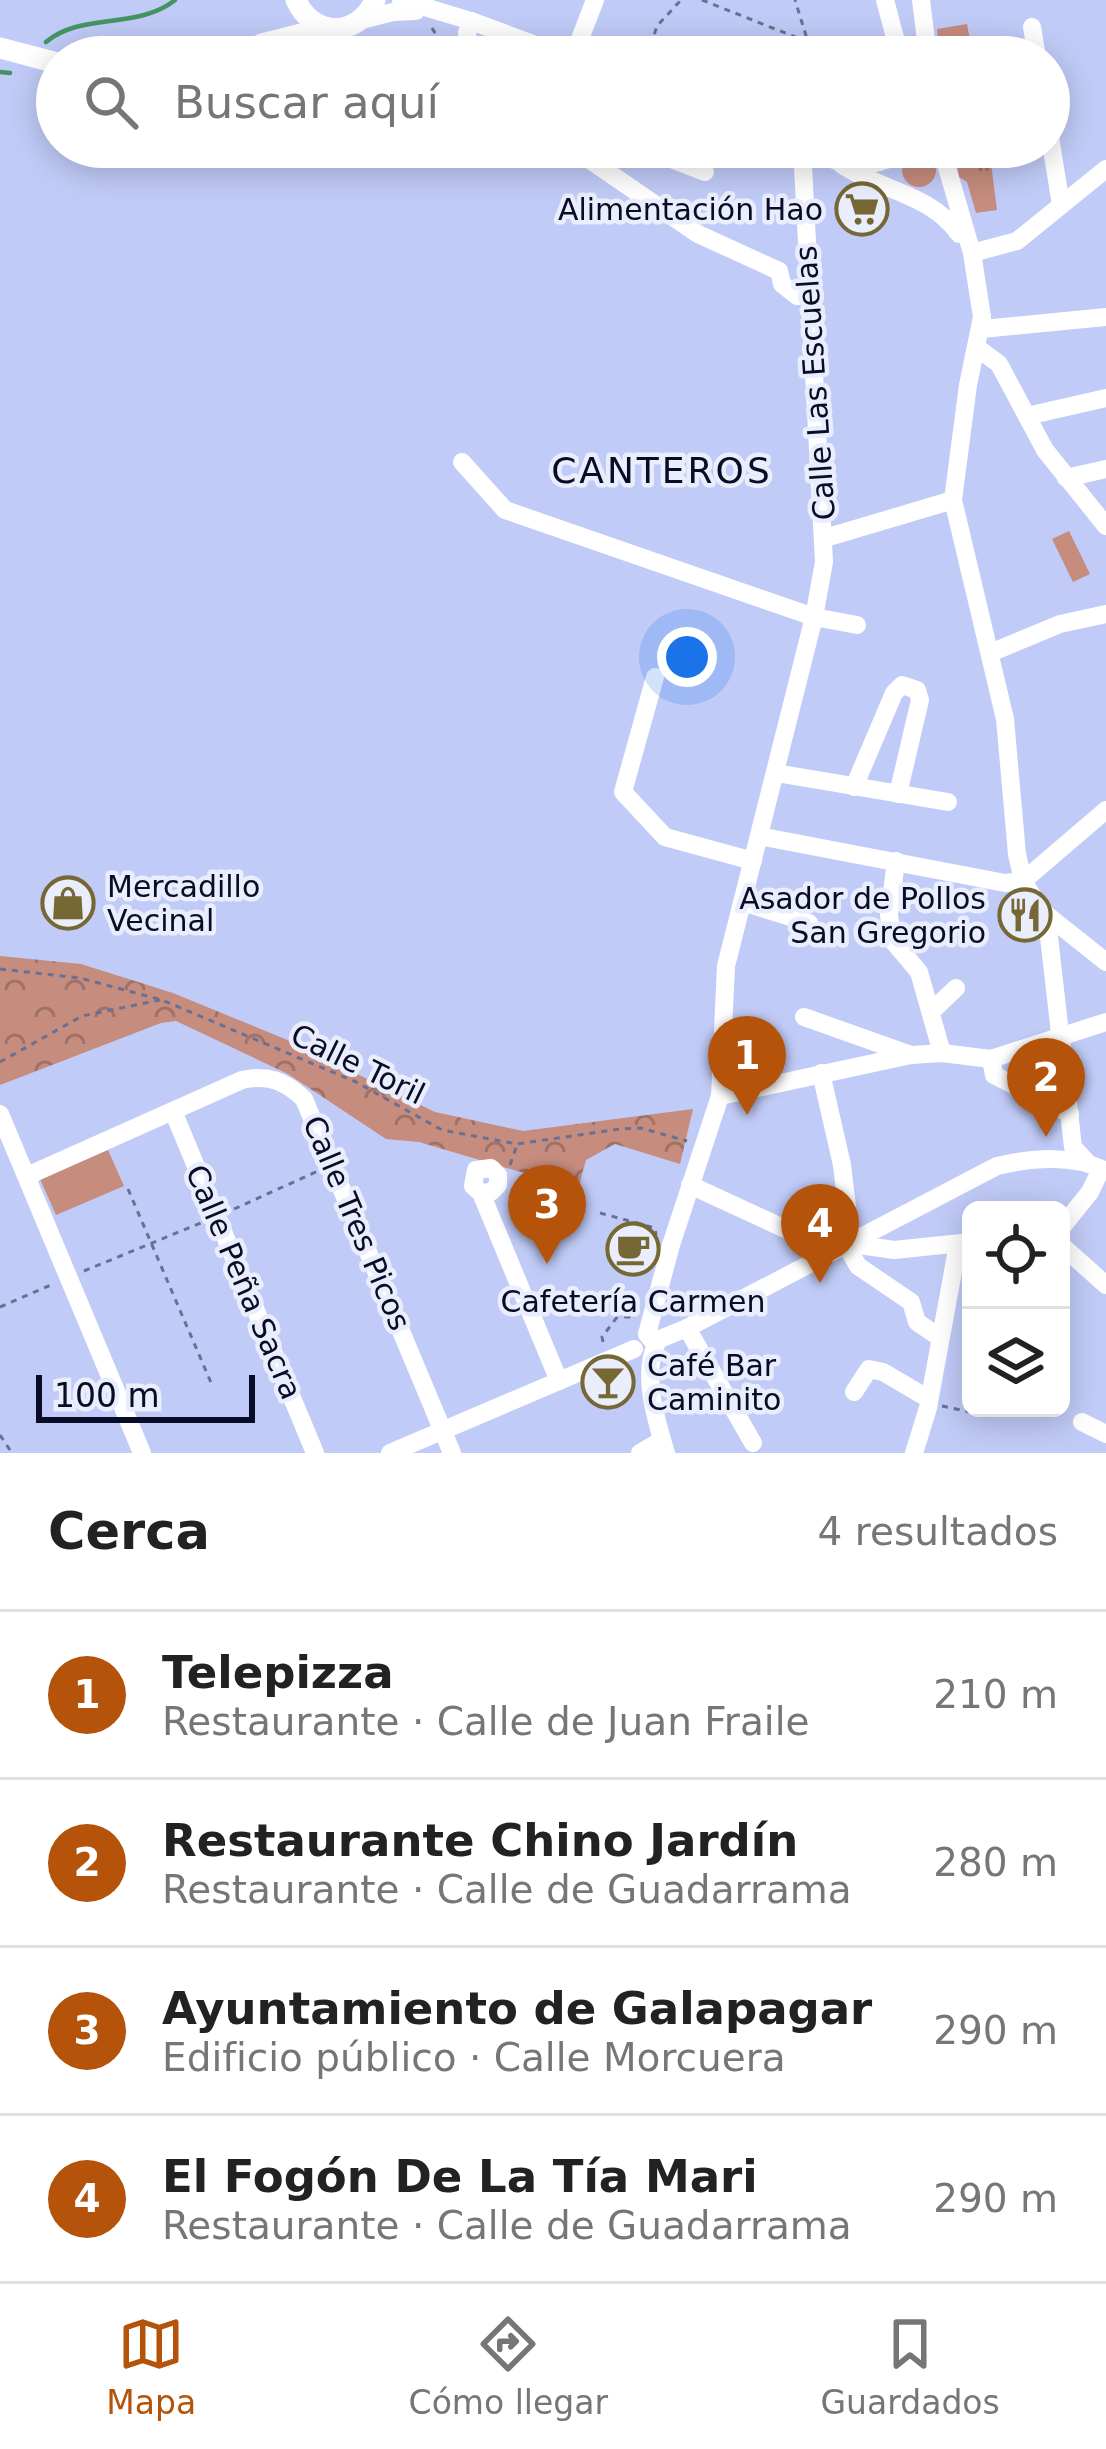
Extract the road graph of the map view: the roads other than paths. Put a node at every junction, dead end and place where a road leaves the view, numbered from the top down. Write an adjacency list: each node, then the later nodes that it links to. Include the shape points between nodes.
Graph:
1 (295, 0): 10 (main road); 11 (main road)
2 (375, 0): 7 (main road)
3 (400, 0): 6 (street)
4 (595, 0): 15 (street)
5 (885, 0): 16 (street)
6 (427, 10): 7 (street); 8 (street)
7 (362, 20): 10 (main road)
8 (471, 21): 13 (street); 14 (street)
9 (1032, 27): 17 (street)
10 (325, 28): 12 (main road)
11 (269, 36)
12 (294, 36)
13 (467, 36)
14 (520, 36)
15 (580, 36)
16 (895, 36)
17 (1034, 36)
18 (0, 48): 19 (main road)
19 (36, 57)
20 (602, 168): 34 (street, via 698,234)
21 (695, 168): 29 (street)
22 (801, 168): 33 (street, Calle Las Escuelas)
23 (856, 168): 30 (street)
24 (896, 168): 30 (street, via 893,179)
25 (938, 168): 30 (street, via 933,194)
26 (945, 168): 32 (street)
27 (1055, 168): 31 (street)
28 (1106, 169): 31 (street)
29 (705, 172)
30 (908, 194): 32 (street, via 948,219)
31 (1061, 206): 32 (street, via 1017,241)
32 (972, 253): 37 (street, via 981,298)
33 (808, 262): 34 (street); 35 (street, Calle Las Escuelas)
34 (778, 271): 35 (street, via 797,296)
35 (810, 296): 45 (street, Calle Las Escuelas)
36 (1106, 316): 37 (street)
37 (978, 347): 39 (street, via 999,364); 43 (street)
38 (1106, 398): 39 (street)
39 (1027, 416): 42 (street)
40 (462, 462): 47 (street, via 505,510)
41 (1106, 469): 42 (street)
42 (1066, 478): 44 (street)
43 (953, 500): 45 (street); 49 (street)
44 (1106, 526)
45 (825, 538): 47 (street, Calle Las Escuelas)
46 (1106, 614): 49 (street)
47 (814, 617): 48 (street); 51 (street, Calle Las Escuelas)
48 (856, 625)
49 (990, 653): 59 (street)
50 (655, 677): 57 (street, via 623,792 665,837)
51 (776, 773): 52 (street); 56 (street, Calle Las Escuelas)
52 (854, 787): 53 (street); 53 (street, via 894,693 910,685 920,700)
53 (898, 794): 54 (street)
54 (949, 802)
55 (1106, 810): 59 (street)
56 (759, 836): 57 (street, Calle Las Escuelas); 58 (street)
57 (753, 861): 60 (street, Calle Las Escuelas)
58 (896, 861): 59 (street); 65 (street, via 892,940 919,972)
59 (1023, 881): 61 (street)
60 (743, 902): 62 (street); 73 (street, Calle Las Escuelas, via 723,985)
61 (1042, 911): 63 (street); 68 (street)
62 (809, 923)
63 (1106, 962)
64 (956, 988): 65 (street)
65 (933, 1010): 69 (street)
66 (804, 1017): 70 (street)
67 (1106, 1022): 68 (street)
68 (1061, 1038): 71 (street); 76 (street)
69 (943, 1053): 70 (street); 71 (street)
70 (911, 1055): 72 (street)
71 (991, 1059): 76 (street, via 994,1075)
72 (821, 1073): 73 (street); 83 (street, via 842,1165)
73 (720, 1096): 79 (street, Calle Las Escuelas)
74 (173, 1111): 78 (street, Calle Tres Picos); 94 (street, Calle Tres Picos, via 242,1080 272,1078 304,1099); 99 (street, Calle Peña Sacra)
75 (0, 1114): 78 (street)
76 (1070, 1114): 77 (street, via 1073,1148)
77 (1098, 1167): 81 (street); 83 (street, via 997,1166)
78 (27, 1176): 98 (street)
79 (690, 1185): 83 (street); 89 (street, Calle Las Escuelas)
80 (481, 1193): 90 (street)
81 (1070, 1217)
82 (962, 1243): 83 (street)
83 (843, 1245): 87 (street); 88 (street)
84 (1070, 1253): 86 (street)
85 (962, 1254): 88 (street)
86 (1106, 1285)
87 (686, 1328): 89 (street); 96 (street)
88 (939, 1337): 92 (street)
89 (646, 1345): 90 (street); 97 (street)
90 (559, 1382): 94 (street)
91 (854, 1392): 92 (street, via 869,1369)
92 (929, 1401): 103 (street)
93 (1082, 1422): 95 (street)
94 (442, 1431): 100 (street); 101 (street, Calle Tres Picos)
95 (1106, 1434)
96 (753, 1443)
97 (664, 1447): 102 (street)
98 (142, 1453)
99 (315, 1453)
100 (390, 1453)
101 (452, 1453)
102 (640, 1453)
103 (914, 1453)

